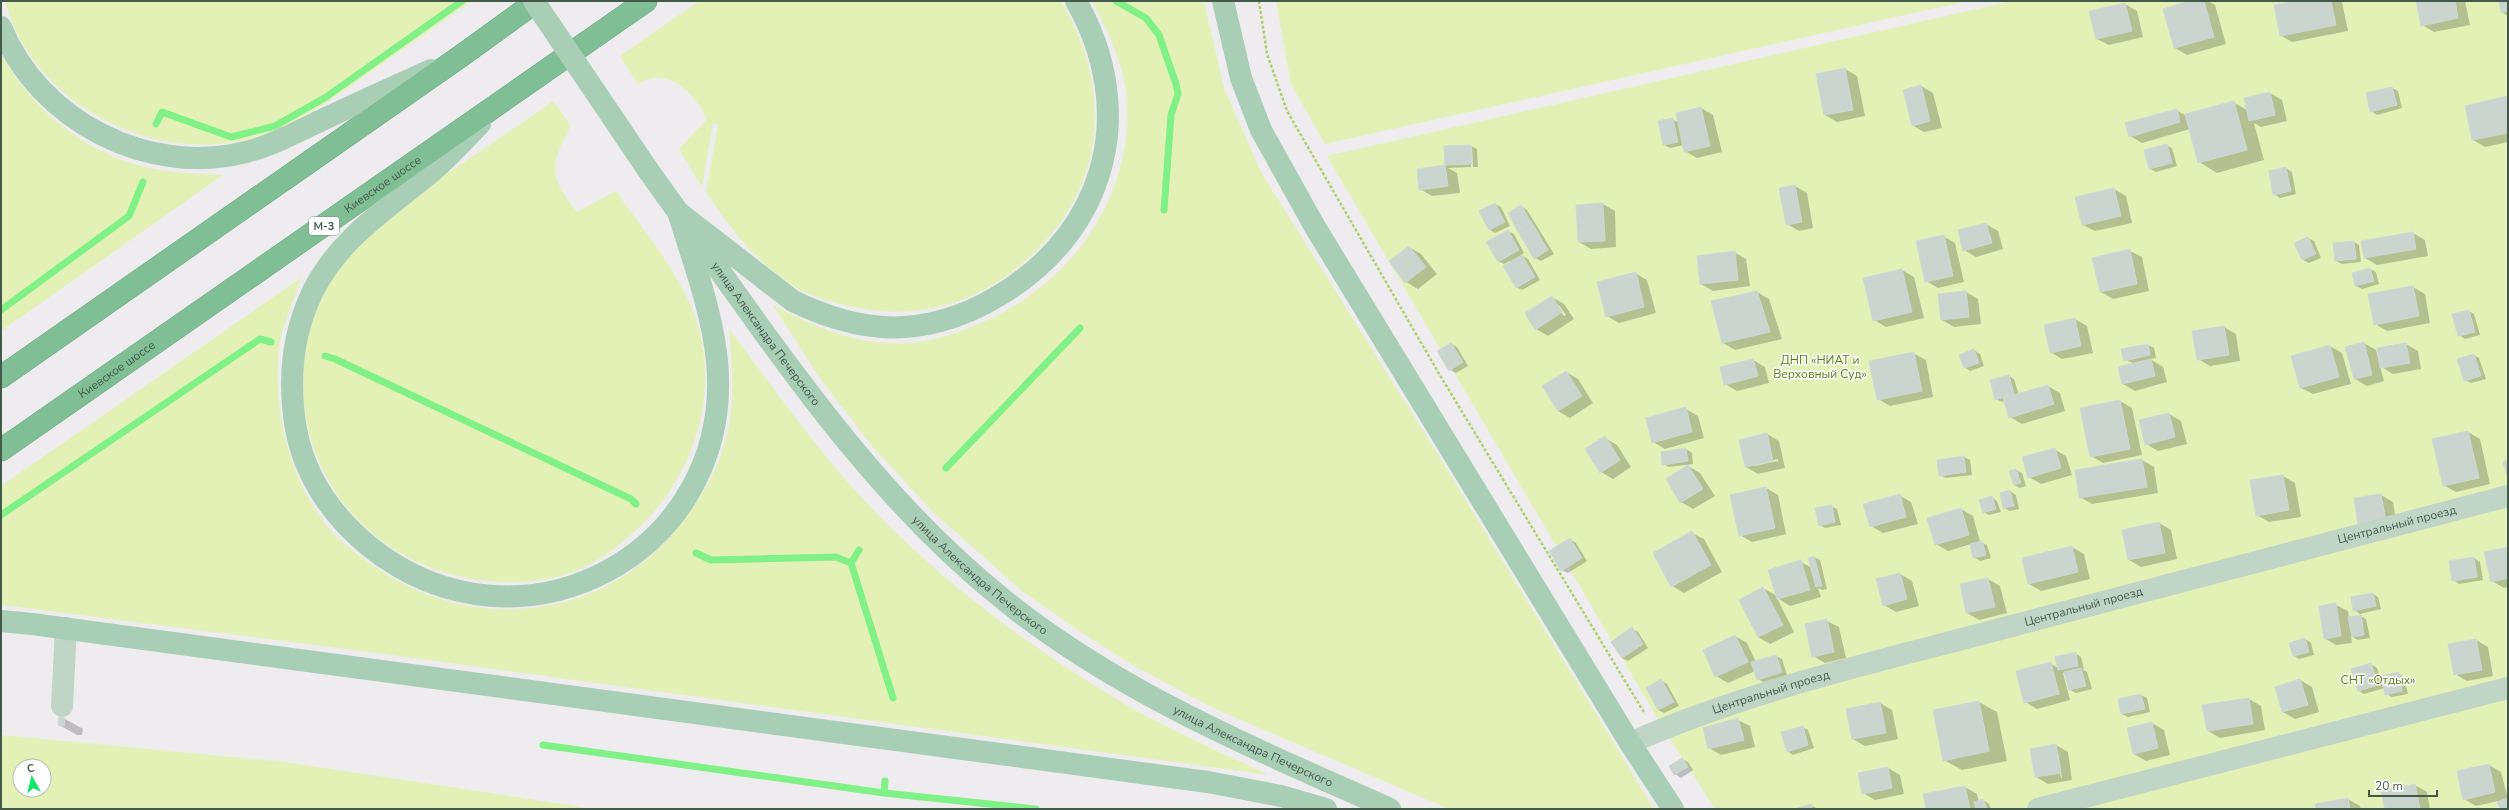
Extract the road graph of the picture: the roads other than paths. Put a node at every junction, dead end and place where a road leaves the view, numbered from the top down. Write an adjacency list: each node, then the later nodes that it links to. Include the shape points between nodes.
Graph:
1 (534, 1): 9 (main road, улица Александра Печерского, bridge)
2 (537, 1): 7 (highway)
3 (646, 1): 8 (highway, Киевское шоссе / М-3)
4 (1076, 1): 9 (main road, via 1096,43 1104,77 1108,123 1099,176 1087,208 1059,247 1023,281 990,301 960,315 915,325 874,326 837,318 793,301)
5 (1223, 1): 17 (main road, via 1241,78 1261,130 1314,227)
6 (1, 27): 7 (main road, via 26,71 74,118 98,134 117,142 143,151 185,158 216,158 260,147 297,133)
7 (461, 56): 10 (highway)
8 (499, 105): 9 (main road, via 430,173 380,210 339,249 314,288 299,327 294,355 292,394 302,454 320,492 331,508 361,540 392,563 430,582 477,595 498,597 539,594 580,584 615,567 653,539 669,521 683,502 705,459 712,436 717,388 717,361 709,316); 11 (highway, Киевское шоссе / М-3)
9 (678, 212): 19 (main road, улица Александра Печерского, via 768,339 864,464 933,537 1004,600 1103,668 1194,720)
10 (1, 377)
11 (1, 450)
12 (2508, 496): 17 (street, Центральный проезд, via 2229,567 1730,703)
13 (1, 622): 14 (main road)
14 (66, 628): 16 (street); 18 (main road, via 1208,782 1281,796)
15 (2508, 688): 21 (street)
16 (62, 706)
17 (1630, 742): 20 (main road)
18 (1326, 809)
19 (1390, 809)
20 (1673, 809)
21 (2038, 809)

